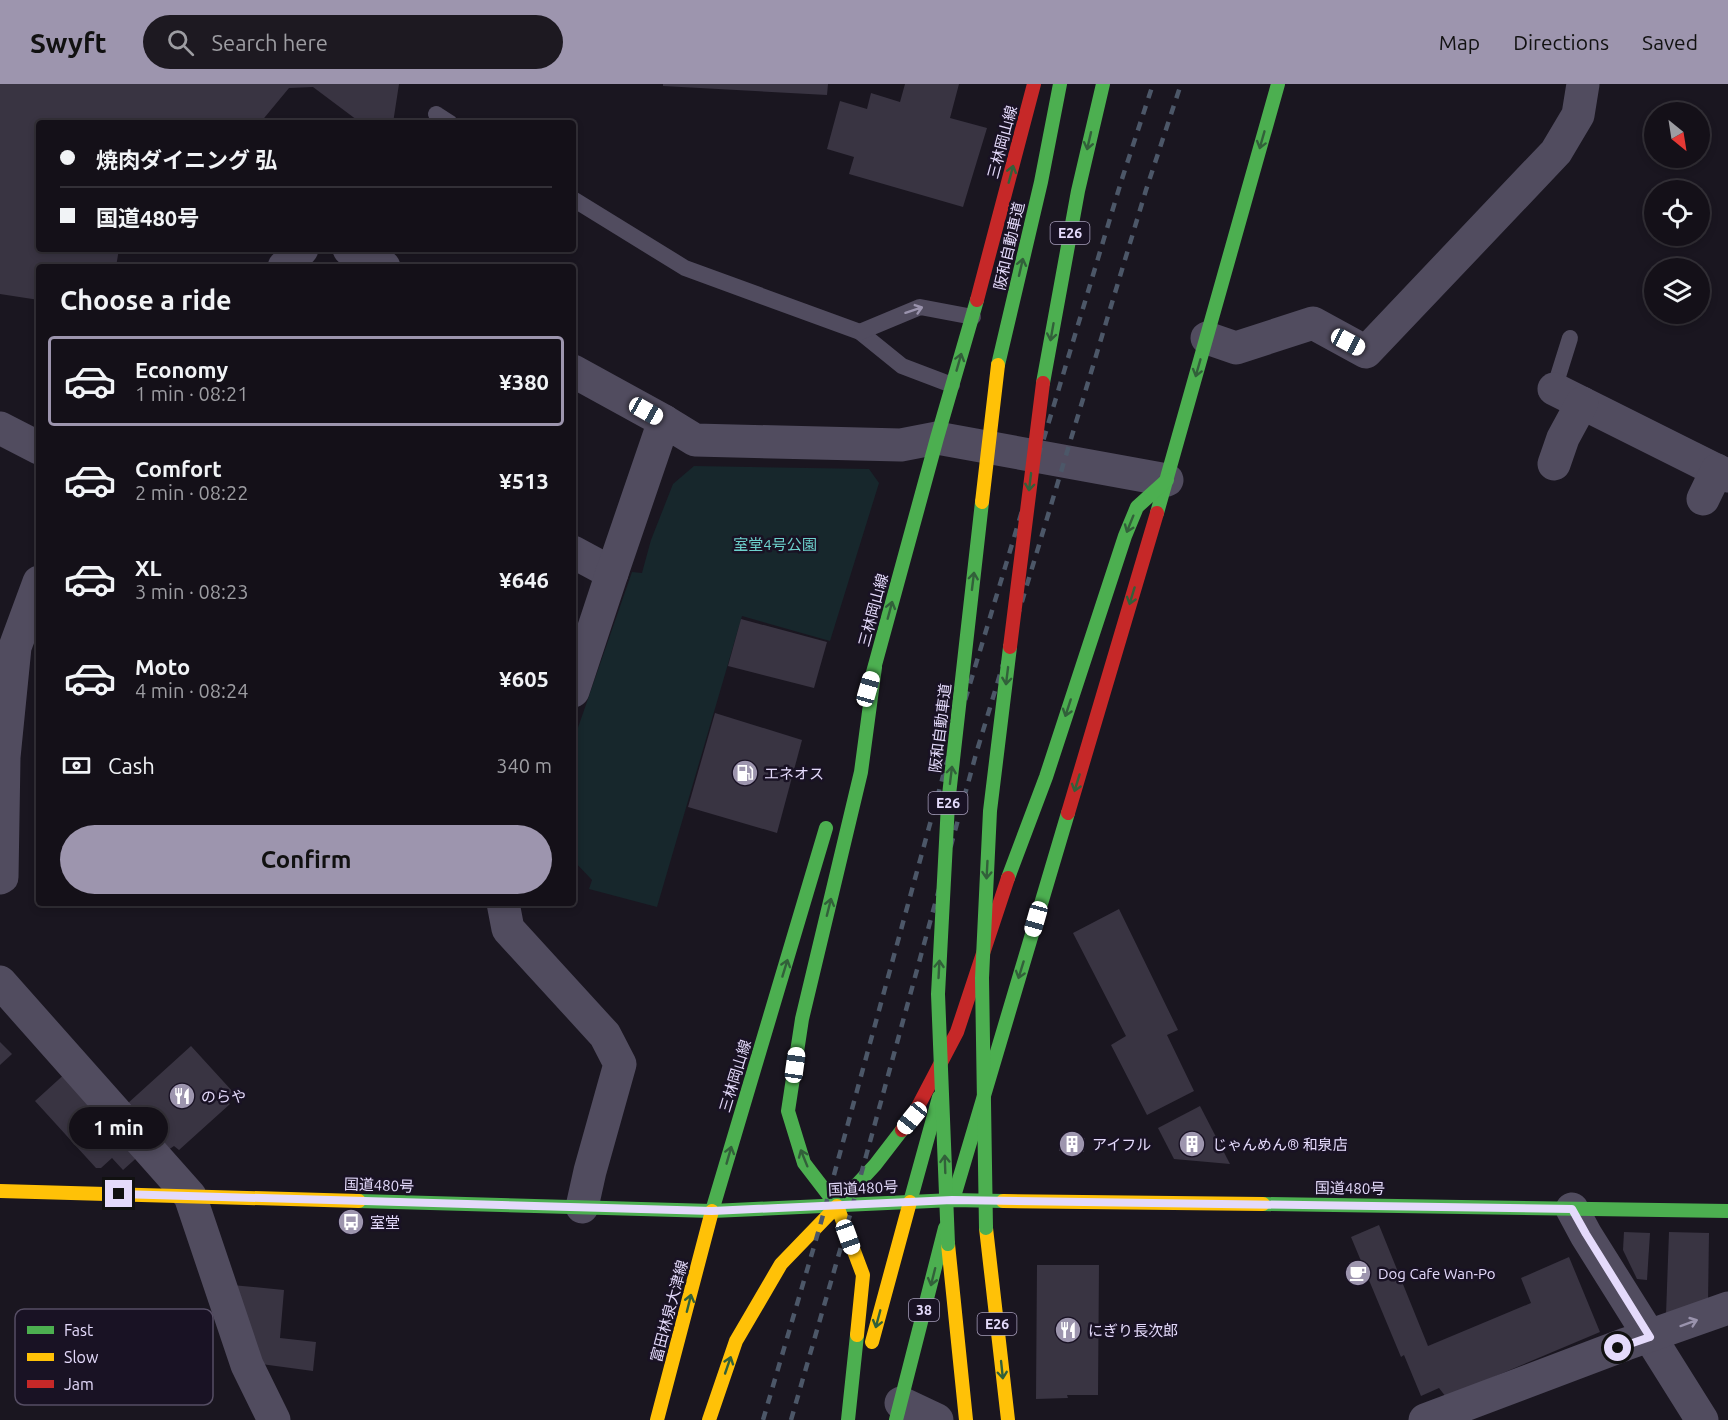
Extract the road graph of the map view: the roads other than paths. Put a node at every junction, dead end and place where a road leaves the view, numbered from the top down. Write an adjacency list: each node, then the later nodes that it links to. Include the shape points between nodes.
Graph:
1 (1034, 84): 11 (main road, 三林岡山線, one-way to 1)
2 (1060, 84): 55 (main road, 阪和自動車道 / E26, one-way to 2, bridge, via 948,1244 938,994 948,804 998,365)
3 (1103, 84): 56 (main road, E26, one-way to 56, bridge, via 1078,191 1043,383 990,811 982,978 986,1228)
4 (1278, 84): 13 (main road, one-way to 13)
5 (1583, 84): 13 (street, via 1578,116 1556,152 1366,352 1313,323 1236,348)
6 (576, 201): 12 (lane, via 685,268)
7 (299, 252): 9 (street)
8 (356, 252): 10 (street)
9 (287, 264)
10 (378, 264)
11 (972, 317): 12 (lane, one-way to 11, via 920,307); 16 (main road, 三林岡山線, one-way to 11)
12 (860, 332): 16 (lane, via 902,366)
13 (1207, 338): 24 (main road, one-way to 24)
14 (1570, 338): 17 (lane)
15 (576, 373): 18 (street)
16 (952, 385): 20 (main road, 三林岡山線)
17 (1568, 396): 22 (street, via 1563,438); 23 (street)
18 (664, 421): 20 (street, via 695,440 901,445); 27 (street)
19 (0, 428): 21 (street)
20 (937, 438): 24 (street); 29 (main road, 三林岡山線, one-way to 20)
21 (36, 446)
22 (1554, 464)
23 (1723, 473): 25 (street)
24 (1167, 480): 36 (main road, one-way to 36, via 1137,507 1125,536); 39 (main road, one-way to 39)
25 (1702, 499)
26 (576, 554): 27 (street)
27 (612, 573): 30 (street)
28 (36, 590): 33 (street, via 15,647 4,757)
29 (875, 667): 31 (main road, 三林岡山線); 41 (main road, one-way to 29, via 804,1163 788,1111 802,1019 861,772)
30 (576, 682)
31 (851, 747)
32 (830, 815): 44 (main road, 三林岡山線, one-way to 32)
33 (0, 878)
34 (504, 906): 42 (street, via 508,929 605,1035 620,1064)
35 (0, 982): 38 (street)
36 (957, 1032): 40 (main road); 41 (main road, via 912,1118)
37 (0, 1191): 38 (main road, 国道480号)
38 (190, 1196): 42 (main road, 国道480号); 50 (street, via 247,1365)
39 (952, 1200): 40 (main road, 国道480号); 43 (main road, 国道480号); 48 (main road, 38, one-way to 48)
40 (910, 1202): 41 (main road, 国道480号); 53 (main road, one-way to 53)
41 (837, 1206): 44 (main road, 国道480号); 52 (main road, one-way to 41, via 736,1341 781,1264); 53 (main road, via 863,1275)
42 (582, 1207): 44 (main road, 国道480号)
43 (1572, 1209): 45 (main road, 国道480号); 47 (street)
44 (712, 1211): 51 (main road, 富田林泉大津線, one-way to 44)
45 (1728, 1211)
46 (1728, 1308): 47 (street, one-way to 46)
47 (1650, 1337): 49 (street); 57 (street)
48 (898, 1412): 54 (street)
49 (1697, 1418)
50 (274, 1420)
51 (657, 1420)
52 (709, 1420)
53 (849, 1420)
54 (937, 1420)
55 (966, 1420)
56 (1008, 1420)
57 (1425, 1420)

